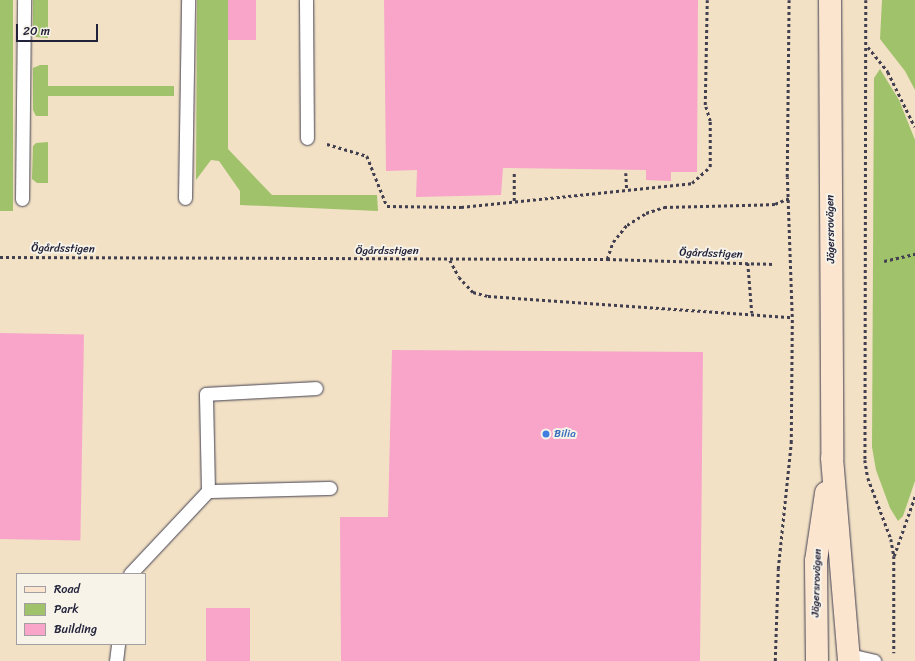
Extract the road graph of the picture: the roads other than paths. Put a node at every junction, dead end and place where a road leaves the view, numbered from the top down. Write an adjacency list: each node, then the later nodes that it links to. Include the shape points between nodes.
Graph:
1 (24, 0): 7 (lane)
2 (188, 0): 6 (lane)
3 (306, 0): 5 (lane)
4 (830, 0): 9 (street, Jägersrovägen)
5 (307, 138)
6 (185, 198)
7 (22, 199)
8 (316, 388): 11 (lane, via 206,394)
9 (832, 458): 14 (street, Jägersrovägen); 16 (street, Jägersrovägen, via 816,561)
10 (330, 488): 11 (lane)
11 (208, 491): 12 (lane)
12 (131, 573)
13 (118, 645): 15 (lane)
14 (849, 658): 17 (lane)
15 (116, 661)
16 (817, 661)
17 (874, 661)

